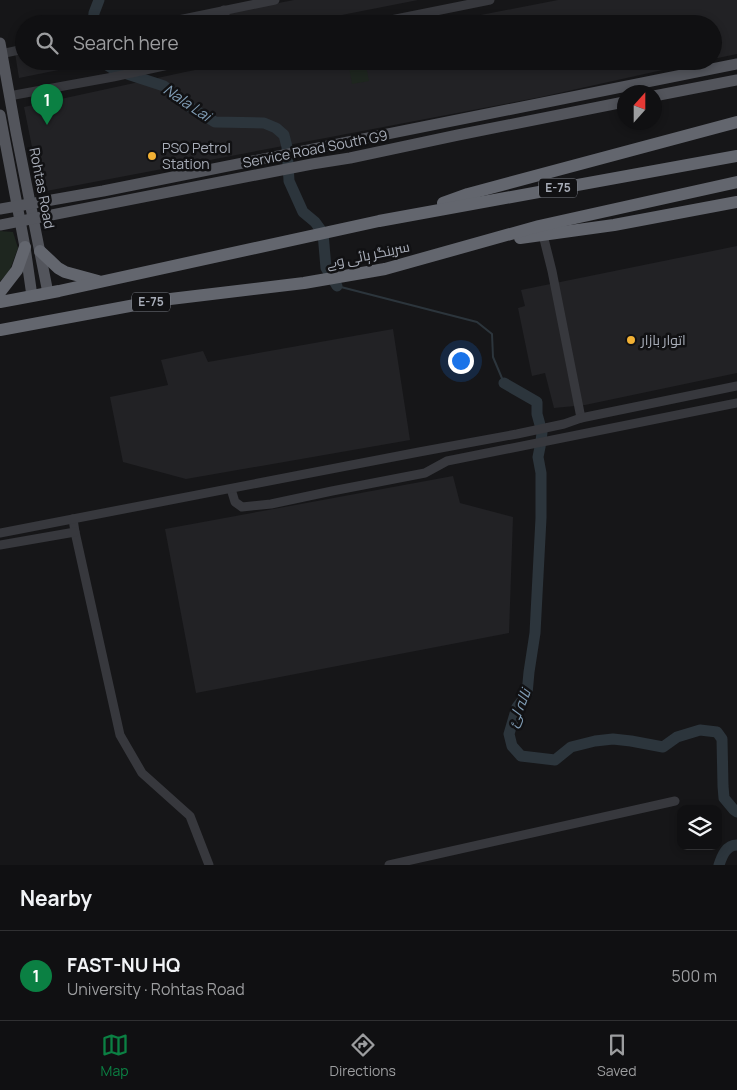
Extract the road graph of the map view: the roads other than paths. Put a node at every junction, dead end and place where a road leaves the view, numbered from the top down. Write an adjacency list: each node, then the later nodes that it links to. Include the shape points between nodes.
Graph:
1 (275, 0): 3 (street)
2 (488, 0): 7 (street)
3 (265, 1): 4 (street)
4 (224, 10): 5 (street); 6 (street)
5 (201, 15)
6 (225, 15)
7 (415, 15)
8 (15, 49): 9 (street)
9 (1, 50): 18 (main road, Rohtas Road)
10 (737, 64): 11 (main road)
11 (722, 67)
12 (145, 70): 18 (street)
13 (711, 70): 15 (main road)
14 (737, 80): 17 (main road)
15 (645, 85)
16 (617, 91): 21 (main road)
17 (662, 94)
18 (9, 96): 24 (main road, Rohtas Road)
19 (617, 103): 25 (main road, Service Road South G9)
20 (0, 115): 23 (main road, Rohtas Road)
21 (450, 122): 25 (main road); 27 (main road)
22 (737, 122): 35 (highway, via 468,194)
23 (4, 132): 24 (main road); 32 (main road, Rohtas Road)
24 (16, 132): 31 (main road, Rohtas Road)
25 (454, 136): 29 (main road, Service Road South G9)
26 (737, 156): 35 (highway, E-75)
27 (211, 169): 29 (main road); 31 (main road)
28 (737, 182): 40 (highway, سرینگر ہائی وے / E-75, via 539,226)
29 (211, 185): 34 (main road, Service Road South G9)
30 (737, 202): 39 (highway)
31 (30, 204): 32 (main road); 36 (main road, Rohtas Road)
32 (17, 205): 33 (main road); 37 (main road, Rohtas Road)
33 (0, 209)
34 (63, 212): 36 (main road, Service Road South G9); 41 (main road, via 47,222)
35 (406, 216): 43 (highway, E-75)
36 (33, 219): 37 (main road, Service Road South G9); 41 (main road, Rohtas Road)
37 (20, 221): 38 (main road, Service Road South G9); 42 (main road, Rohtas Road)
38 (0, 225)
39 (543, 235): 40 (highway); 51 (street)
40 (474, 244): 48 (highway, سرینگر ہائی وے / E-75, via 385,269 304,283 162,300)
41 (38, 245): 43 (highway, via 58,268); 45 (main road, Rohtas Road)
42 (25, 247): 44 (highway, via 17,270); 46 (main road, Rohtas Road)
43 (100, 281): 45 (highway, E-75)
44 (0, 292)
45 (48, 293): 46 (highway, E-75)
46 (32, 296): 47 (highway, E-75)
47 (0, 302)
48 (0, 330)
49 (737, 386): 51 (street)
50 (737, 404): 52 (street, via 447,461 425,473 253,507 242,507 235,502)
51 (581, 418): 52 (street, via 517,434)
52 (232, 489): 53 (street)
53 (73, 519): 54 (street); 55 (street)
54 (75, 532): 56 (street); 58 (street, via 120,735 142,774 190,816)
55 (0, 533)
56 (0, 545)
57 (675, 801): 59 (street)
58 (209, 865)
59 (388, 865)

